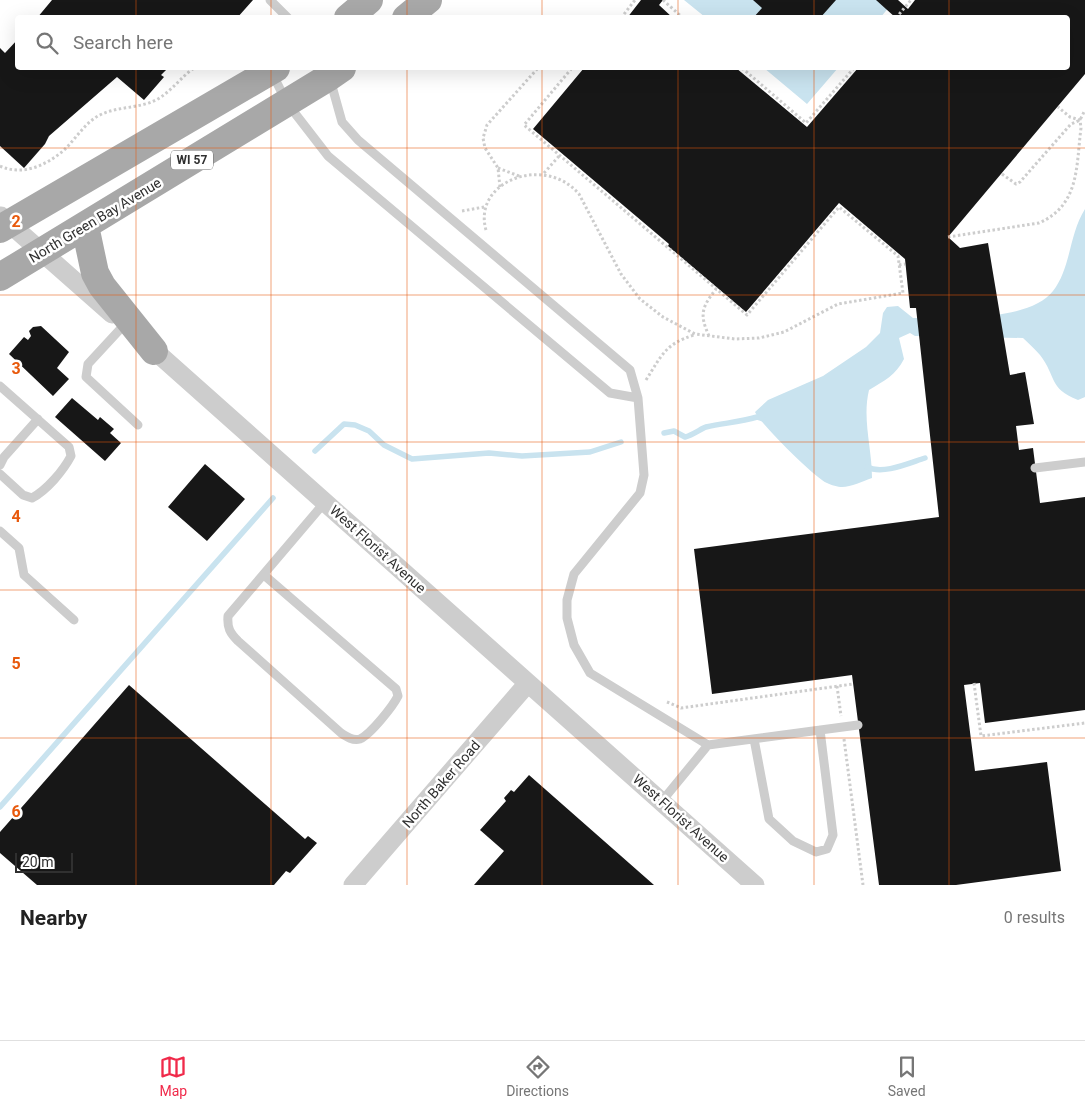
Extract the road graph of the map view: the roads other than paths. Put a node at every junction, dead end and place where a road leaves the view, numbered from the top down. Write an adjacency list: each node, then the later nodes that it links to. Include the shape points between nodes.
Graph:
1 (270, 0): 4 (lane)
2 (369, 0): 5 (main road)
3 (428, 0): 6 (main road)
4 (285, 15)
5 (352, 15)
6 (410, 15)
7 (271, 70): 11 (main road, WI 57)
8 (273, 70): 10 (lane)
9 (332, 71): 10 (main road, North Green Bay Avenue / WI 57); 18 (lane, via 342,122 358,140 630,370)
10 (287, 103): 12 (main road, North Green Bay Avenue / WI 57); 18 (lane, via 328,156 343,169 610,393)
11 (3, 223): 13 (street, West Florist Avenue)
12 (85, 226): 13 (main road, North Green Bay Avenue / WI 57); 16 (main road, via 95,273 102,286)
13 (42, 252): 14 (main road, North Green Bay Avenue / WI 57); 15 (street, West Florist Avenue)
14 (0, 277)
15 (124, 325): 16 (street, West Florist Avenue); 20 (lane, via 88,364 86,377)
16 (154, 351): 25 (street, West Florist Avenue)
17 (0, 386): 19 (lane)
18 (638, 398): 33 (lane, via 644,475 640,493 574,574 567,600 567,618 574,645 590,673)
19 (38, 420): 22 (lane); 24 (lane, via 69,447 71,456 68,463 32,498 23,495)
20 (138, 425)
21 (1085, 462): 23 (lane)
22 (0, 465)
23 (1035, 468)
24 (0, 474)
25 (326, 502): 27 (lane); 29 (street, West Florist Avenue)
26 (0, 531): 28 (lane, via 19,548 24,575)
27 (264, 575): 27 (lane, via 228,616 230,632 341,733 350,739 359,739 395,702 398,696 396,689)
28 (74, 620)
29 (528, 683): 34 (street, West Florist Avenue); 35 (street, North Baker Road)
30 (858, 725): 31 (lane)
31 (820, 730): 32 (lane); 32 (lane, via 833,835 827,849 816,852 793,841 769,819)
32 (754, 739): 33 (lane)
33 (708, 745): 34 (lane)
34 (662, 801): 36 (street, West Florist Avenue)
35 (353, 885)
36 (755, 885)

